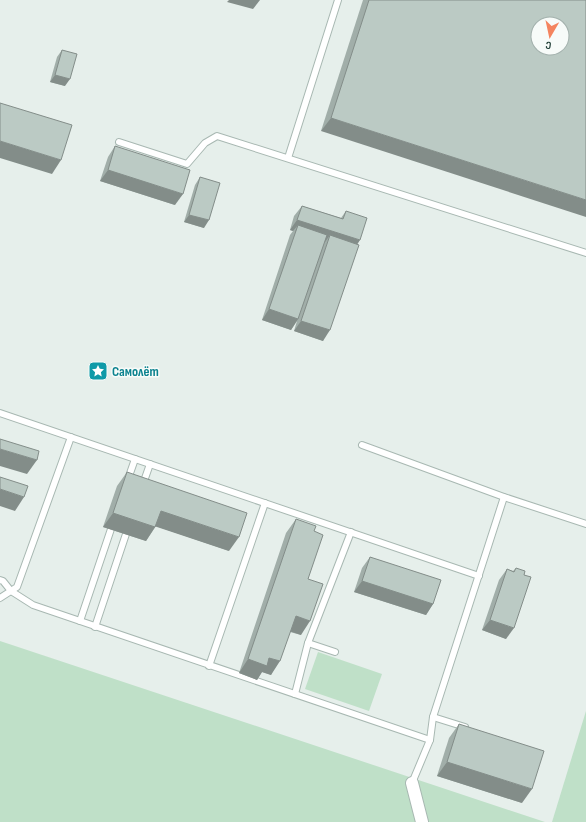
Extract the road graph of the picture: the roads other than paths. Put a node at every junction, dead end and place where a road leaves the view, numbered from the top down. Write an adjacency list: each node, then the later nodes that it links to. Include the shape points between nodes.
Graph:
1 (338, 0): 3 (lane)
2 (119, 142): 3 (lane, via 187,164 205,143 217,136)
3 (288, 158): 4 (lane)
4 (586, 253)
5 (0, 413): 6 (lane)
6 (71, 437): 8 (lane); 20 (lane, via 17,587)
7 (362, 445): 12 (lane)
8 (135, 458): 9 (lane); 10 (lane)
9 (150, 464): 11 (lane); 13 (lane)
10 (125, 488)
11 (140, 493)
12 (504, 497): 14 (lane); 18 (lane)
13 (265, 503): 16 (lane); 26 (lane)
14 (586, 524)
15 (111, 529): 22 (lane)
16 (351, 532): 18 (lane); 24 (lane)
17 (126, 534): 23 (lane)
18 (479, 576): 28 (lane)
19 (0, 580): 20 (lane)
20 (10, 591): 21 (lane); 22 (lane, via 33,606)
21 (0, 598)
22 (80, 621): 23 (lane)
23 (95, 627): 26 (lane)
24 (308, 643): 25 (lane); 27 (lane)
25 (335, 652)
26 (209, 666): 27 (lane)
27 (295, 694): 30 (lane)
28 (433, 717): 29 (lane); 30 (lane)
29 (470, 729)
30 (430, 740): 31 (lane)
31 (412, 783): 32 (street)
32 (422, 822)

